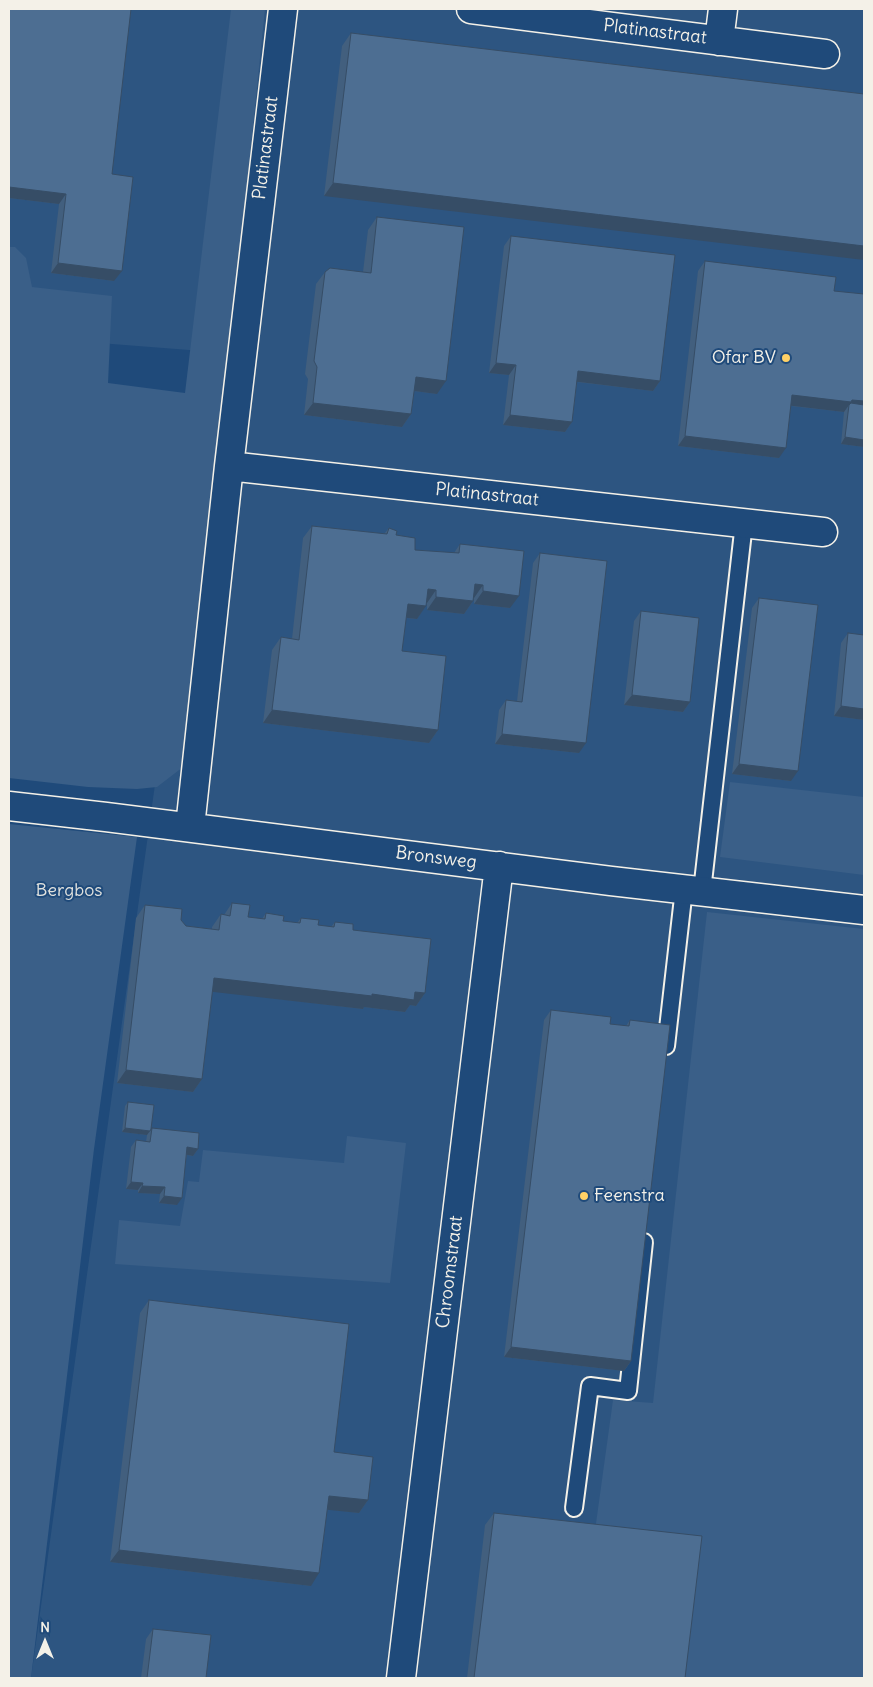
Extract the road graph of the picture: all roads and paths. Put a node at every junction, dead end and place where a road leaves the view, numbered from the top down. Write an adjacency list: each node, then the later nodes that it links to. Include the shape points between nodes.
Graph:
1 (283, 9): 6 (street, Platinastraat)
2 (471, 9): 4 (street, Platinastraat)
3 (723, 9): 4 (street, Platinastraat)
4 (719, 41): 5 (street, Platinastraat)
5 (825, 54)
6 (230, 466): 7 (street, Platinastraat); 10 (street, Platinastraat)
7 (744, 524): 8 (street, Platinastraat); 12 (lane)
8 (822, 532)
9 (9, 806): 10 (street, Bronsweg)
10 (190, 828): 11 (street, Bronsweg)
11 (499, 866): 12 (street, Bronsweg); 17 (street, Chroomstraat)
12 (693, 890): 13 (street, Bronsweg); 14 (lane)
13 (864, 910)
14 (664, 1066)
15 (646, 1224): 16 (lane, via 628,1391 590,1386)
16 (574, 1508)
17 (401, 1678)

